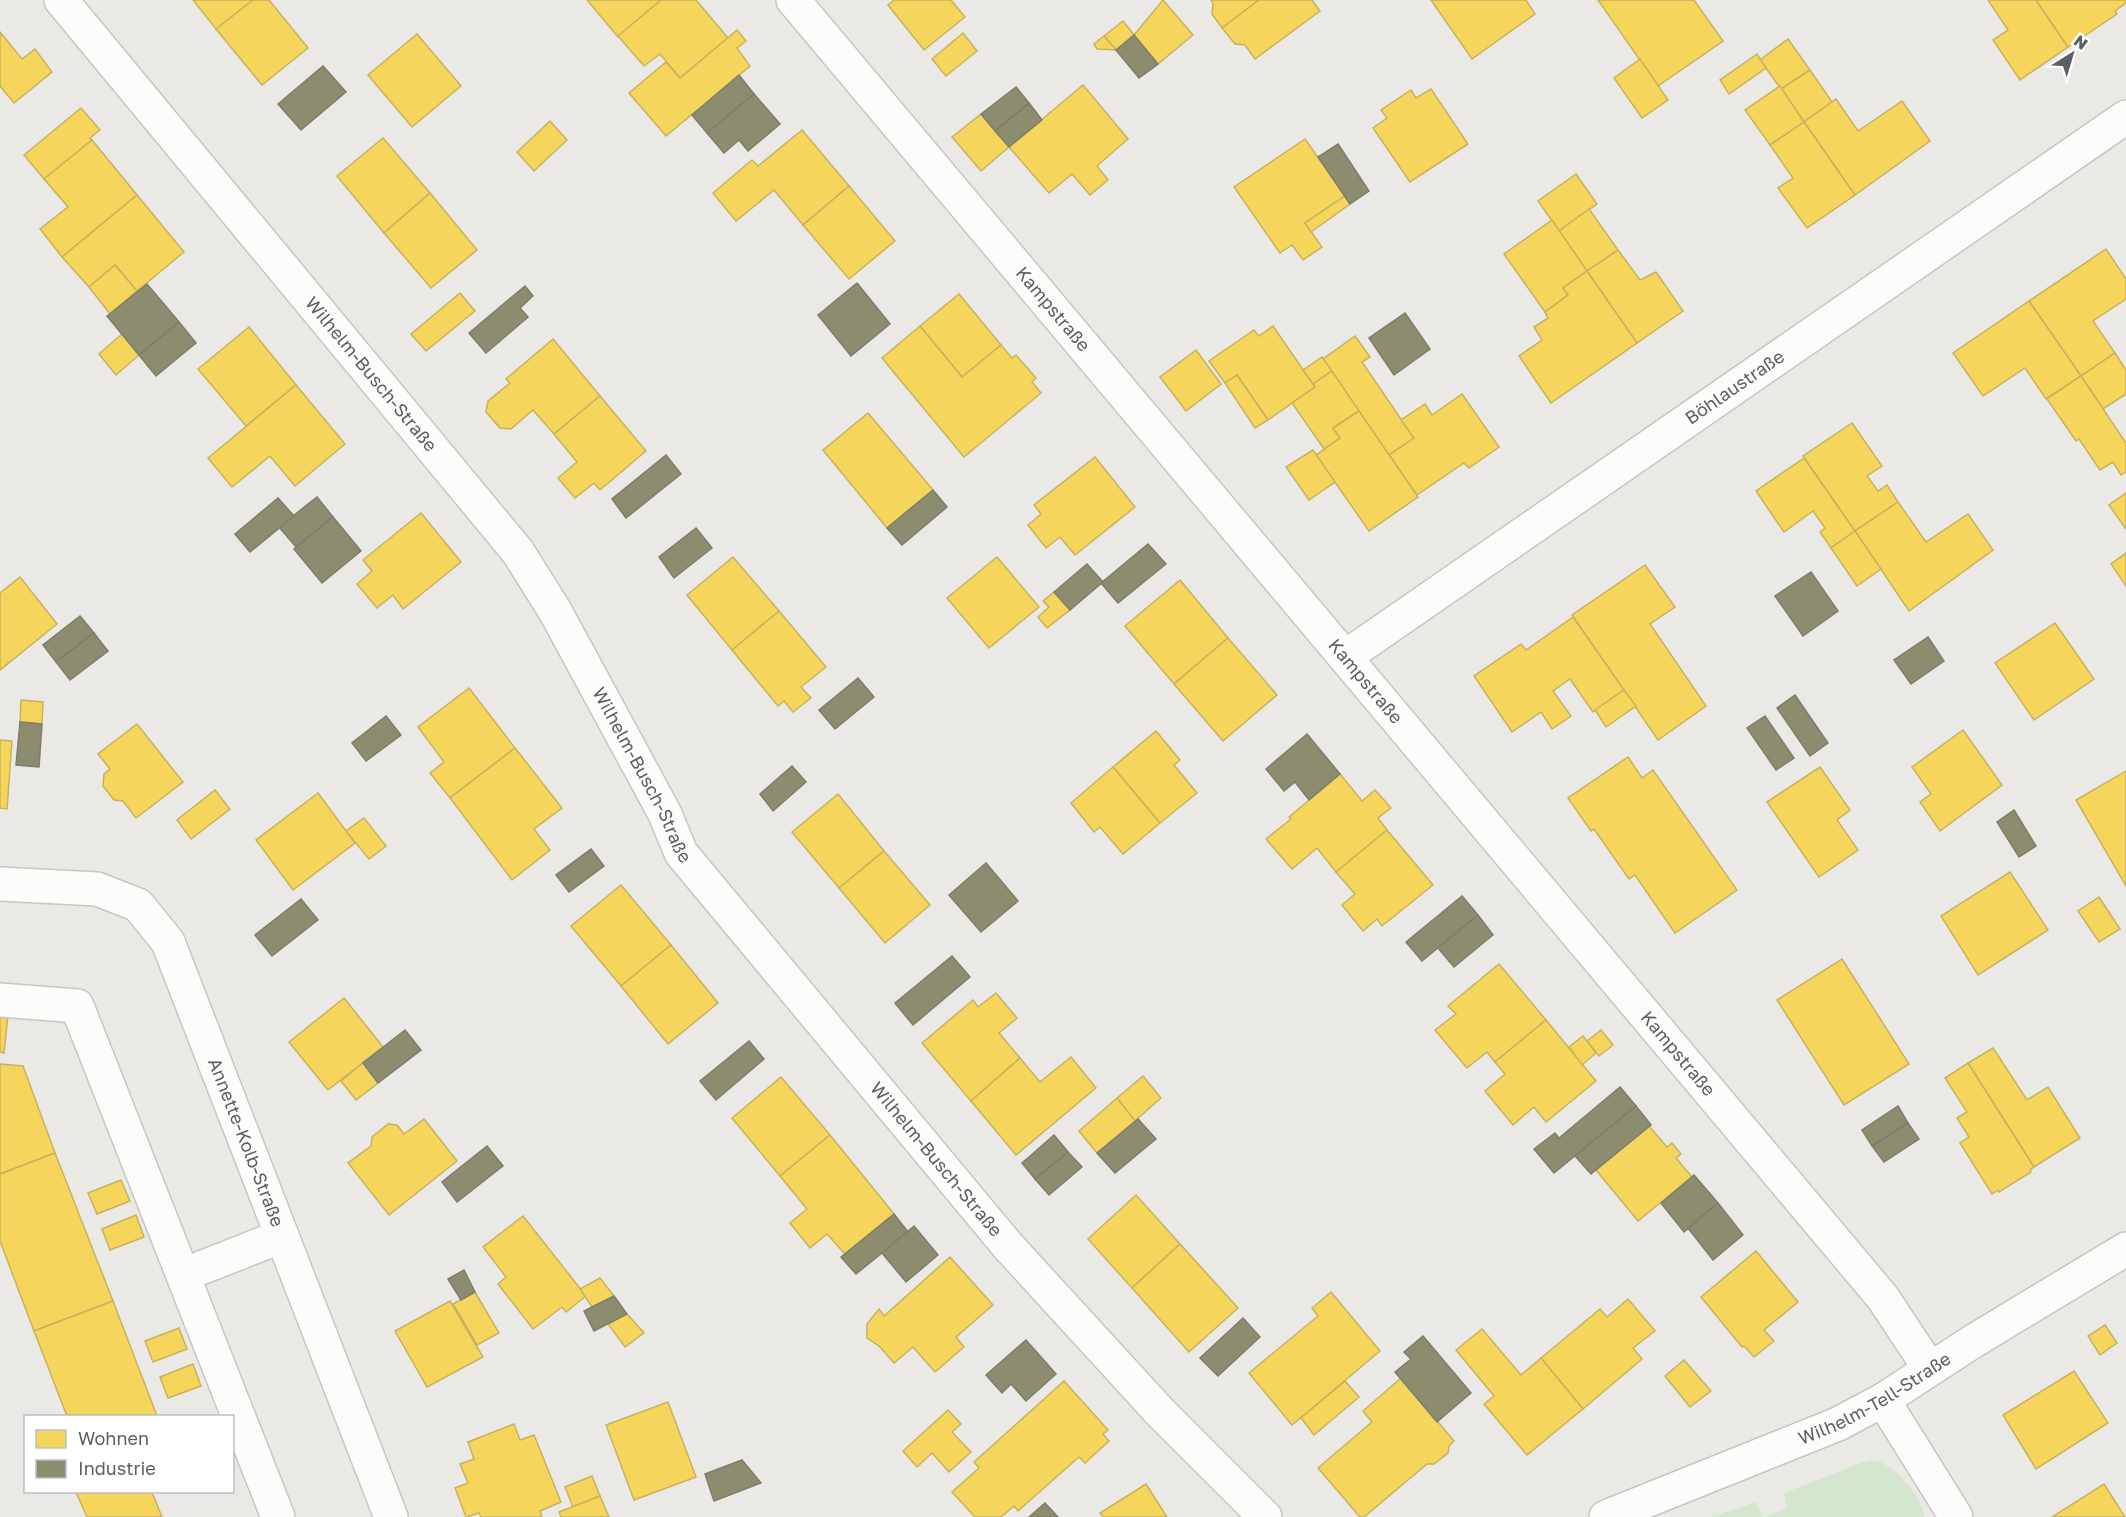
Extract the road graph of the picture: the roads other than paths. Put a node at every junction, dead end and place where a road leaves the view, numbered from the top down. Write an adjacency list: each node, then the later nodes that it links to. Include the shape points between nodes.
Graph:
1 (61, 0): 14 (street, Wilhelm-Busch-Straße, via 518,552 555,611 660,804 681,853 1008,1245 1160,1412)
2 (794, 0): 4 (street, Kampstraße)
3 (2126, 117): 4 (street, Böhlaustraße)
4 (1345, 657): 10 (street, Kampstraße, via 1883,1298)
5 (0, 884): 7 (street, Annette-Kolb-Straße, via 97,890 138,905 168,942)
6 (0, 1000): 9 (street, via 77,1006)
7 (282, 1236): 9 (street); 13 (street, Annette-Kolb-Straße)
8 (2126, 1249): 10 (street, Wilhelm-Tell-Straße)
9 (183, 1275): 12 (street)
10 (1930, 1369): 11 (street, Wilhelm-Tell-Straße)
11 (1883, 1400): 15 (street, Wilhelm-Tell-Straße, via 1838,1424); 16 (street)
12 (278, 1517)
13 (391, 1517)
14 (1265, 1517)
15 (1606, 1517)
16 (1956, 1517)

